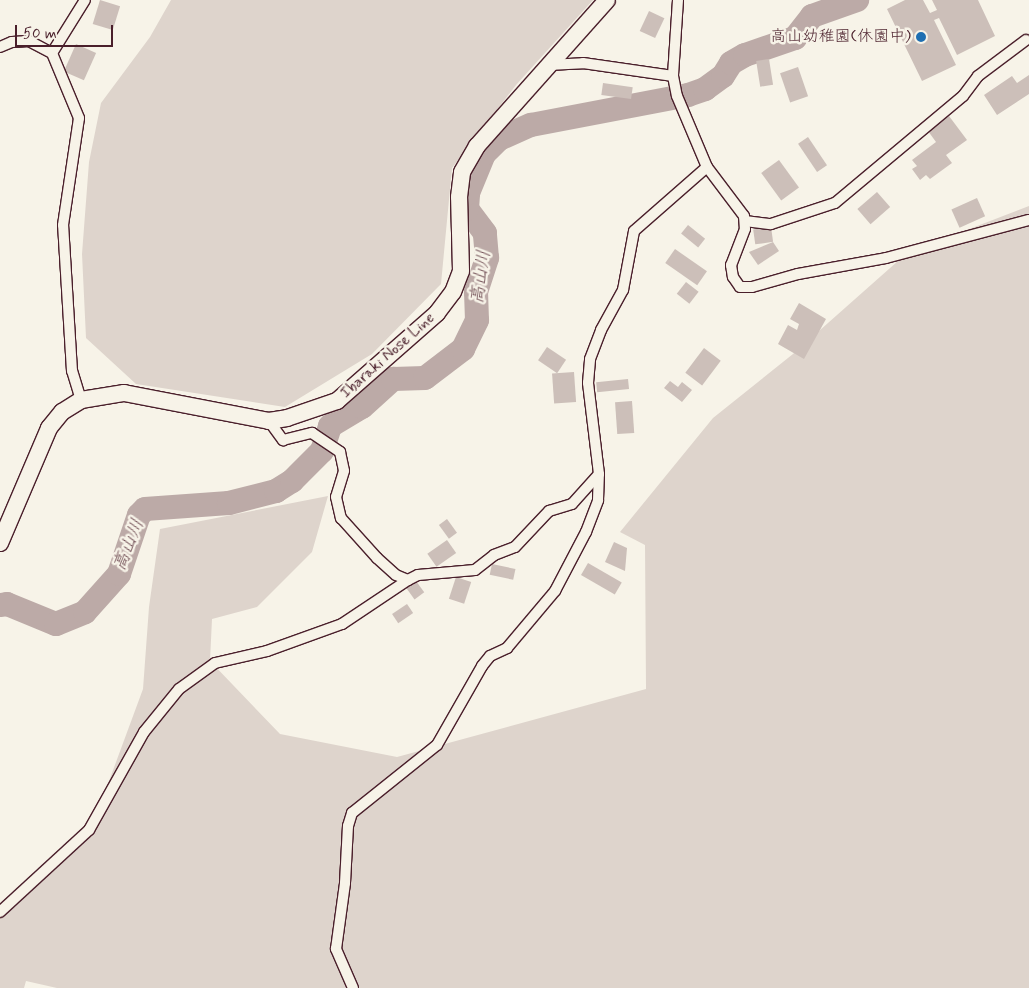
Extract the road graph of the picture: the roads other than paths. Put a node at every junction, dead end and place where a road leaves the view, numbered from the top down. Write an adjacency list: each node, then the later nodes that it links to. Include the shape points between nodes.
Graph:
1 (85, 0): 6 (street)
2 (607, 0): 7 (main road, Ibaraki Nose Line)
3 (678, 0): 8 (street)
4 (1026, 40): 11 (street, via 978,76 963,96 835,203 771,224)
5 (0, 47): 6 (street, via 29,41)
6 (52, 53): 12 (street, via 80,118 63,225 72,371)
7 (548, 65): 8 (street, via 584,63); 13 (main road, Ibaraki Nose Line, via 477,146 462,172 459,197 461,270 453,292 438,313 337,401 315,411)
8 (673, 76): 9 (street, via 677,96)
9 (707, 168): 11 (street, via 733,198); 14 (street, via 634,230 623,290 601,330 590,359 588,383)
10 (1029, 220): 11 (street, via 886,258 740,287 733,277 731,265)
11 (745, 222)
12 (81, 400): 13 (main road, Ibaraki Nose Line, via 124,393); 15 (main road, Ibaraki Nose Line, via 62,412 49,428)
13 (269, 421): 16 (street, via 283,440 312,433 340,452 344,471 336,497 341,518 377,558 396,575)
14 (598, 474): 16 (street, via 572,504 548,511 515,547 494,555 475,570 418,575); 18 (street, via 598,500 586,532 555,591 507,648 490,656 482,666 437,745 352,814 348,826 345,883 336,949)
15 (0, 543)
16 (408, 580): 17 (street, via 342,624 267,650 215,663 179,689 144,732 89,830)
17 (0, 912)
18 (353, 988)

